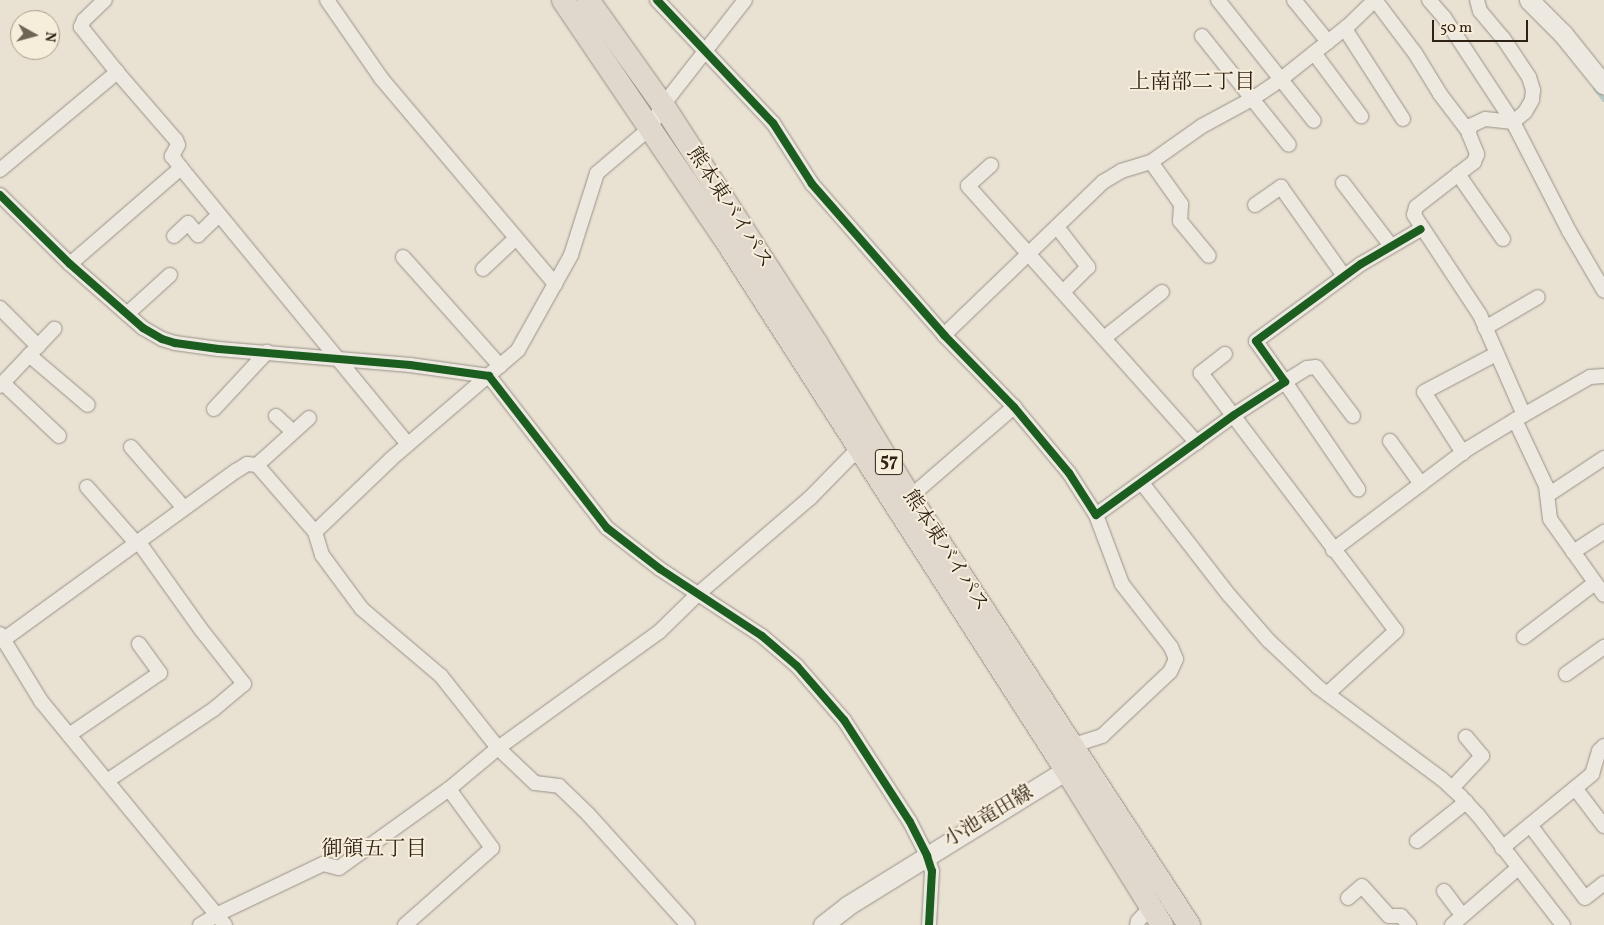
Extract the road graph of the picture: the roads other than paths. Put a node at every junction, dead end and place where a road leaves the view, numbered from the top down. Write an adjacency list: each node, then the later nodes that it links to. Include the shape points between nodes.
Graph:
1 (105, 0): 18 (street, via 81,27)
2 (327, 0): 42 (street, via 381,78)
3 (563, 0): 27 (highway, 熊本東バイパス / 57)
4 (588, 0): 22 (highway, 熊本東バイパス / 57)
5 (657, 0): 16 (street)
6 (745, 0): 16 (street)
7 (1218, 0): 19 (street)
8 (1294, 0): 15 (street)
9 (1375, 0): 13 (street); 28 (street)
10 (1428, 0): 26 (street, via 1444,17)
11 (1477, 0): 26 (street, via 1480,11 1518,59 1531,84 1533,95 1529,107)
12 (1529, 0): 20 (main road, via 1563,34)
13 (1344, 29): 15 (street); 24 (street)
14 (1202, 36): 21 (street)
15 (1328, 42): 17 (street)
16 (705, 51): 22 (street); 61 (street, via 773,123 812,184)
17 (1314, 53): 19 (street); 23 (street)
18 (117, 72): 32 (street, via 176,140 178,145 172,156); 33 (street)
19 (1280, 80): 21 (street); 25 (street)
20 (1604, 85)
21 (1252, 99): 29 (street); 30 (street, via 1202,126)
22 (663, 105): 27 (street); 96 (highway, 熊本東バイパス / 57, via 817,344)
23 (1361, 116)
24 (1403, 119)
25 (1314, 121)
26 (1512, 122): 28 (street, via 1481,120 1470,126); 53 (street, via 1568,231)
27 (650, 128): 52 (street, via 597,173 574,247); 87 (highway, 熊本東バイパス / 57)
28 (1469, 132): 34 (street, via 1476,158)
29 (1289, 145)
30 (1151, 162): 39 (street, via 1114,174); 46 (street, via 1180,204 1180,221)
31 (991, 165): 45 (street, via 968,186)
32 (181, 168): 38 (street); 48 (street)
33 (0, 170)
34 (1458, 174): 40 (street, via 1416,207 1414,215); 43 (street)
35 (1343, 183): 44 (street)
36 (0, 194): 48 (street)
37 (1255, 205): 51 (street, via 1280,187)
38 (219, 215): 41 (street, via 198,235 188,223); 67 (street)
39 (1056, 227): 45 (street); 54 (street, via 1088,267)
40 (1420, 229): 44 (street); 59 (street, via 1480,315)
41 (174, 236)
42 (516, 238): 49 (street); 52 (street)
43 (1503, 239)
44 (1391, 246): 51 (street)
45 (1029, 254): 54 (street); 61 (street)
46 (1209, 256)
47 (403, 257): 68 (street)
48 (70, 264): 58 (street)
49 (483, 269)
50 (170, 274): 58 (street)
51 (1344, 276): 71 (street, via 1256,341)
52 (555, 284): 68 (street, via 523,342)
53 (1604, 291)
54 (1063, 292): 62 (street)
55 (1162, 292): 62 (street)
56 (1538, 297): 59 (street)
57 (0, 308): 63 (street)
58 (128, 314): 64 (street, via 142,328 175,343)
59 (1485, 328): 66 (street)
60 (54, 329): 63 (street)
61 (944, 335): 74 (street)
62 (1104, 338): 84 (street)
63 (33, 351): 72 (street); 73 (street)
64 (267, 352): 67 (street); 75 (street)
65 (1226, 354): 76 (street, via 1201,373)
66 (1496, 354): 80 (street); 88 (street, via 1420,395)
67 (338, 360): 69 (street); 85 (street)
68 (500, 366): 69 (street)
69 (489, 376): 85 (street); 105 (street, via 607,528)
70 (1604, 376): 80 (street, via 1590,377)
71 (1285, 382): 76 (street); 78 (street, via 1307,368 1316,367); 94 (street)
72 (1, 384): 82 (street)
73 (88, 405)
74 (1014, 407): 96 (street); 98 (street, via 1069,473)
75 (214, 409)
76 (1234, 415): 84 (street); 102 (street)
77 (276, 416): 81 (street)
78 (1354, 416)
79 (309, 418): 81 (street)
80 (1520, 418): 88 (street); 95 (street)
81 (293, 432): 90 (street)
82 (58, 436)
83 (1390, 441): 92 (street)
84 (1197, 443): 91 (street)
85 (408, 444): 99 (street)
86 (132, 447): 97 (street)
87 (859, 448): 105 (street, via 810,498); 117 (highway, 熊本東バイパス / 57)
88 (1463, 453): 92 (street)
89 (1604, 458): 95 (street)
90 (257, 465): 97 (street, via 244,466); 99 (street)
91 (1142, 483): 98 (street); 112 (street, via 1229,595 1282,653)
92 (1421, 484): 102 (street)
93 (87, 487): 101 (street)
94 (1358, 489)
95 (1548, 495): 103 (street, via 1550,519)
96 (910, 497): 117 (highway, 熊本東バイパス / 57)
97 (184, 508): 101 (street)
98 (1096, 515): 117 (street, via 1122,584 1176,659 1170,672)
99 (315, 532): 116 (street, via 322,555 362,609 441,676)
100 (1604, 532): 103 (street)
101 (137, 542): 107 (street); 118 (street, via 244,684 214,709)
102 (1333, 550): 112 (street, via 1396,631)
103 (1573, 552): 104 (street)
104 (1595, 583): 106 (street); 108 (street)
105 (698, 594): 116 (street, via 659,632); 126 (street, via 762,636 812,682 844,720 910,822)
106 (1604, 595)
107 (2, 637): 113 (street, via 41,700)
108 (1524, 637)
109 (139, 644): 113 (street, via 160,673)
110 (1604, 647): 111 (street)
111 (1566, 674)
112 (1327, 694): 121 (street, via 1397,744)
113 (69, 735): 118 (street)
114 (1466, 737): 121 (street, via 1482,756)
115 (1604, 746): 119 (street, via 1599,751 1594,772)
116 (498, 748): 120 (street); 136 (street, via 535,783 559,786)
117 (1073, 759): 126 (main road, 小池竜田線); 131 (highway, 熊本東バイパス / 57); 140 (highway, 熊本東バイパス / 57)
118 (107, 781): 132 (street)
119 (1575, 788): 122 (street); 123 (street)
120 (449, 789): 132 (street, via 339,868 323,864); 135 (street, via 492,848)
121 (1460, 796): 124 (street); 125 (street)
122 (1530, 825): 125 (street); 128 (street, via 1585,898)
123 (1604, 826)
124 (1415, 837)
125 (1502, 848): 127 (street)
126 (927, 856): 137 (main road, 小池竜田線, via 847,906); 138 (street, via 932,871)
127 (1518, 868): 133 (street); 142 (street)
128 (1604, 883)
129 (1444, 891): 133 (street)
130 (1348, 898): 141 (street, via 1362,886 1389,916 1401,916)
131 (1156, 916): 139 (street, via 1138,921)
132 (222, 919): 134 (street)
133 (1458, 920)
134 (200, 925)
135 (406, 925)
136 (688, 925)
137 (823, 925)
138 (929, 925)
139 (1137, 925)
140 (1189, 925)
141 (1409, 925)
142 (1563, 925)

